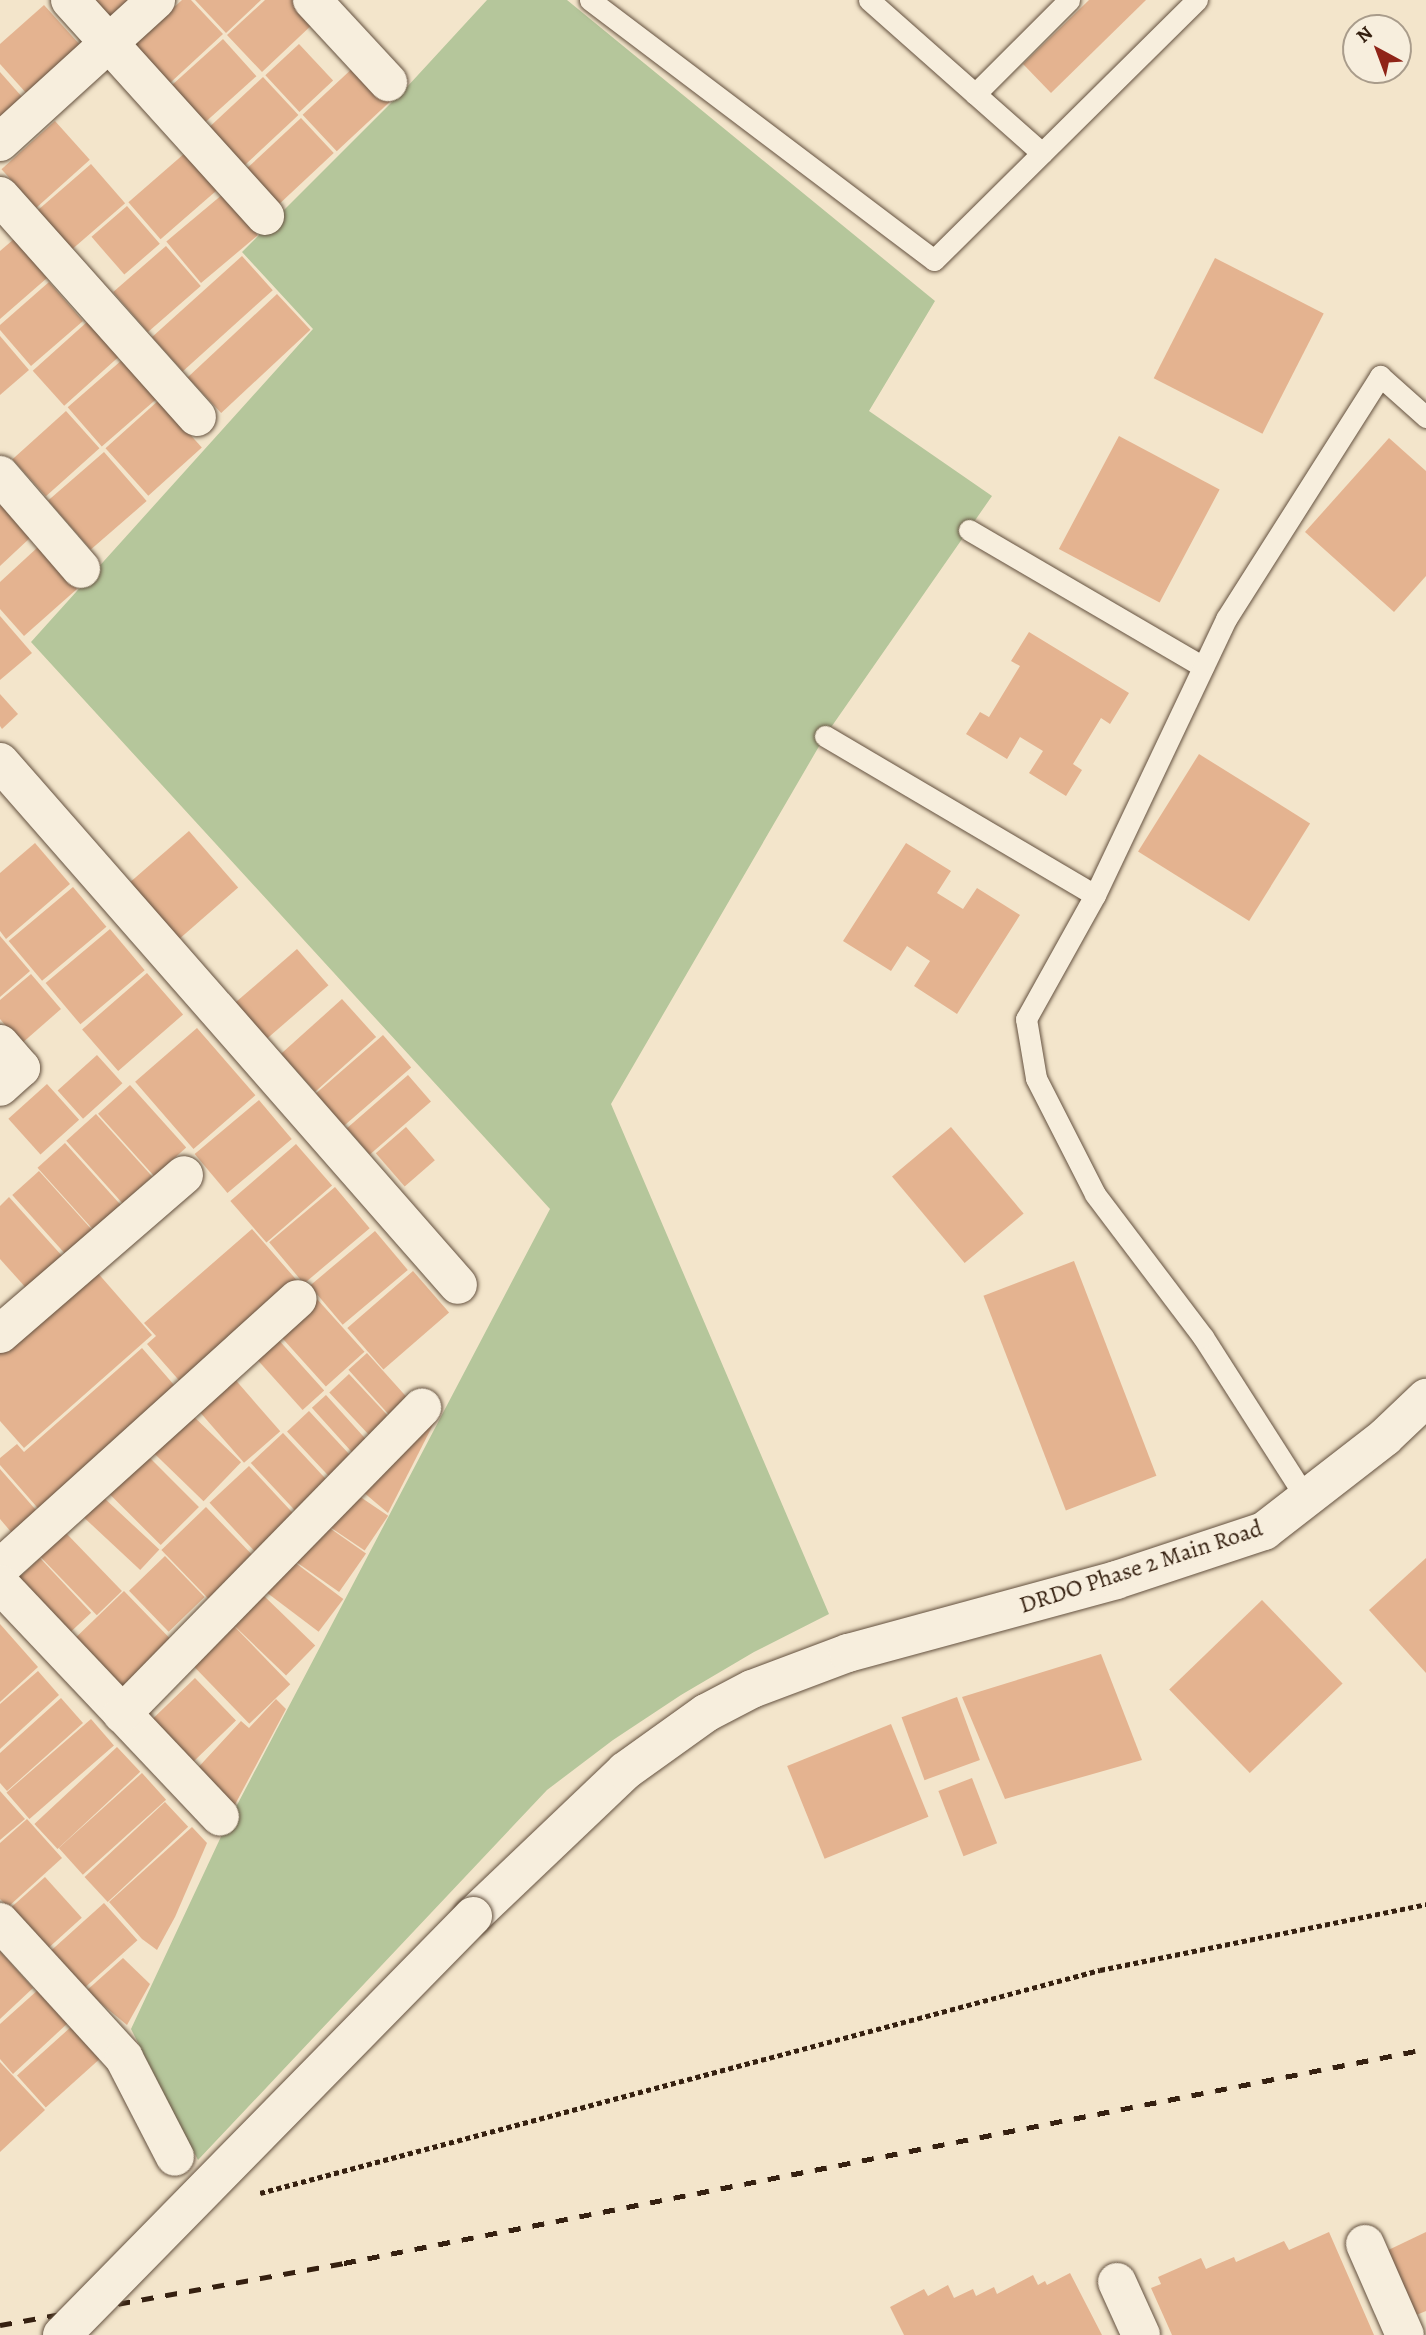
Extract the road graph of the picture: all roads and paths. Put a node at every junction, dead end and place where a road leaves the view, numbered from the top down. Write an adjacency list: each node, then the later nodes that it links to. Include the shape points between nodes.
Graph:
1 (70, 0): 8 (street)
2 (156, 0): 8 (street)
3 (312, 0): 9 (street)
4 (590, 0): 12 (lane, via 934,260)
5 (869, 0): 10 (lane)
6 (1069, 0): 10 (lane)
7 (1197, 0): 12 (lane)
8 (109, 43): 11 (street); 14 (street)
9 (388, 82)
10 (975, 94): 12 (lane)
11 (0, 142)
12 (1042, 153)
13 (0, 197): 15 (street)
14 (265, 216)
15 (197, 417)
16 (1426, 417): 20 (lane, via 1380,376 1226,619)
17 (0, 475): 19 (street)
18 (969, 530): 20 (lane)
19 (82, 569)
20 (1203, 667): 23 (lane)
21 (825, 736): 23 (lane)
22 (0, 762): 27 (street)
23 (1095, 895): 32 (lane, via 1026,1019 1036,1078 1095,1194 1203,1337)
24 (0, 1044): 25 (street, via 21,1068)
25 (0, 1087)
26 (184, 1175): 29 (street)
27 (458, 1285)
28 (298, 1299): 33 (street)
29 (0, 1334)
30 (1426, 1398): 32 (street, DRDO Phase 2 Main Road, via 1385,1437)
31 (422, 1408): 35 (street)
32 (1306, 1498): 43 (street, DRDO Phase 2 Main Road, bridge, via 1264,1531 1116,1580 799,1669 706,1713 625,1771 473,1916)
33 (0, 1568)
34 (0, 1584): 35 (street)
35 (122, 1714): 36 (street)
36 (220, 1817)
37 (1426, 1904): 40 (path, via 1100,1970)
38 (0, 1922): 39 (street, via 124,2058)
39 (175, 2157)
40 (255, 2195)
41 (1365, 2244): 45 (street)
42 (1117, 2282): 44 (street)
43 (62, 2335)
44 (1141, 2335)
45 (1405, 2335)

